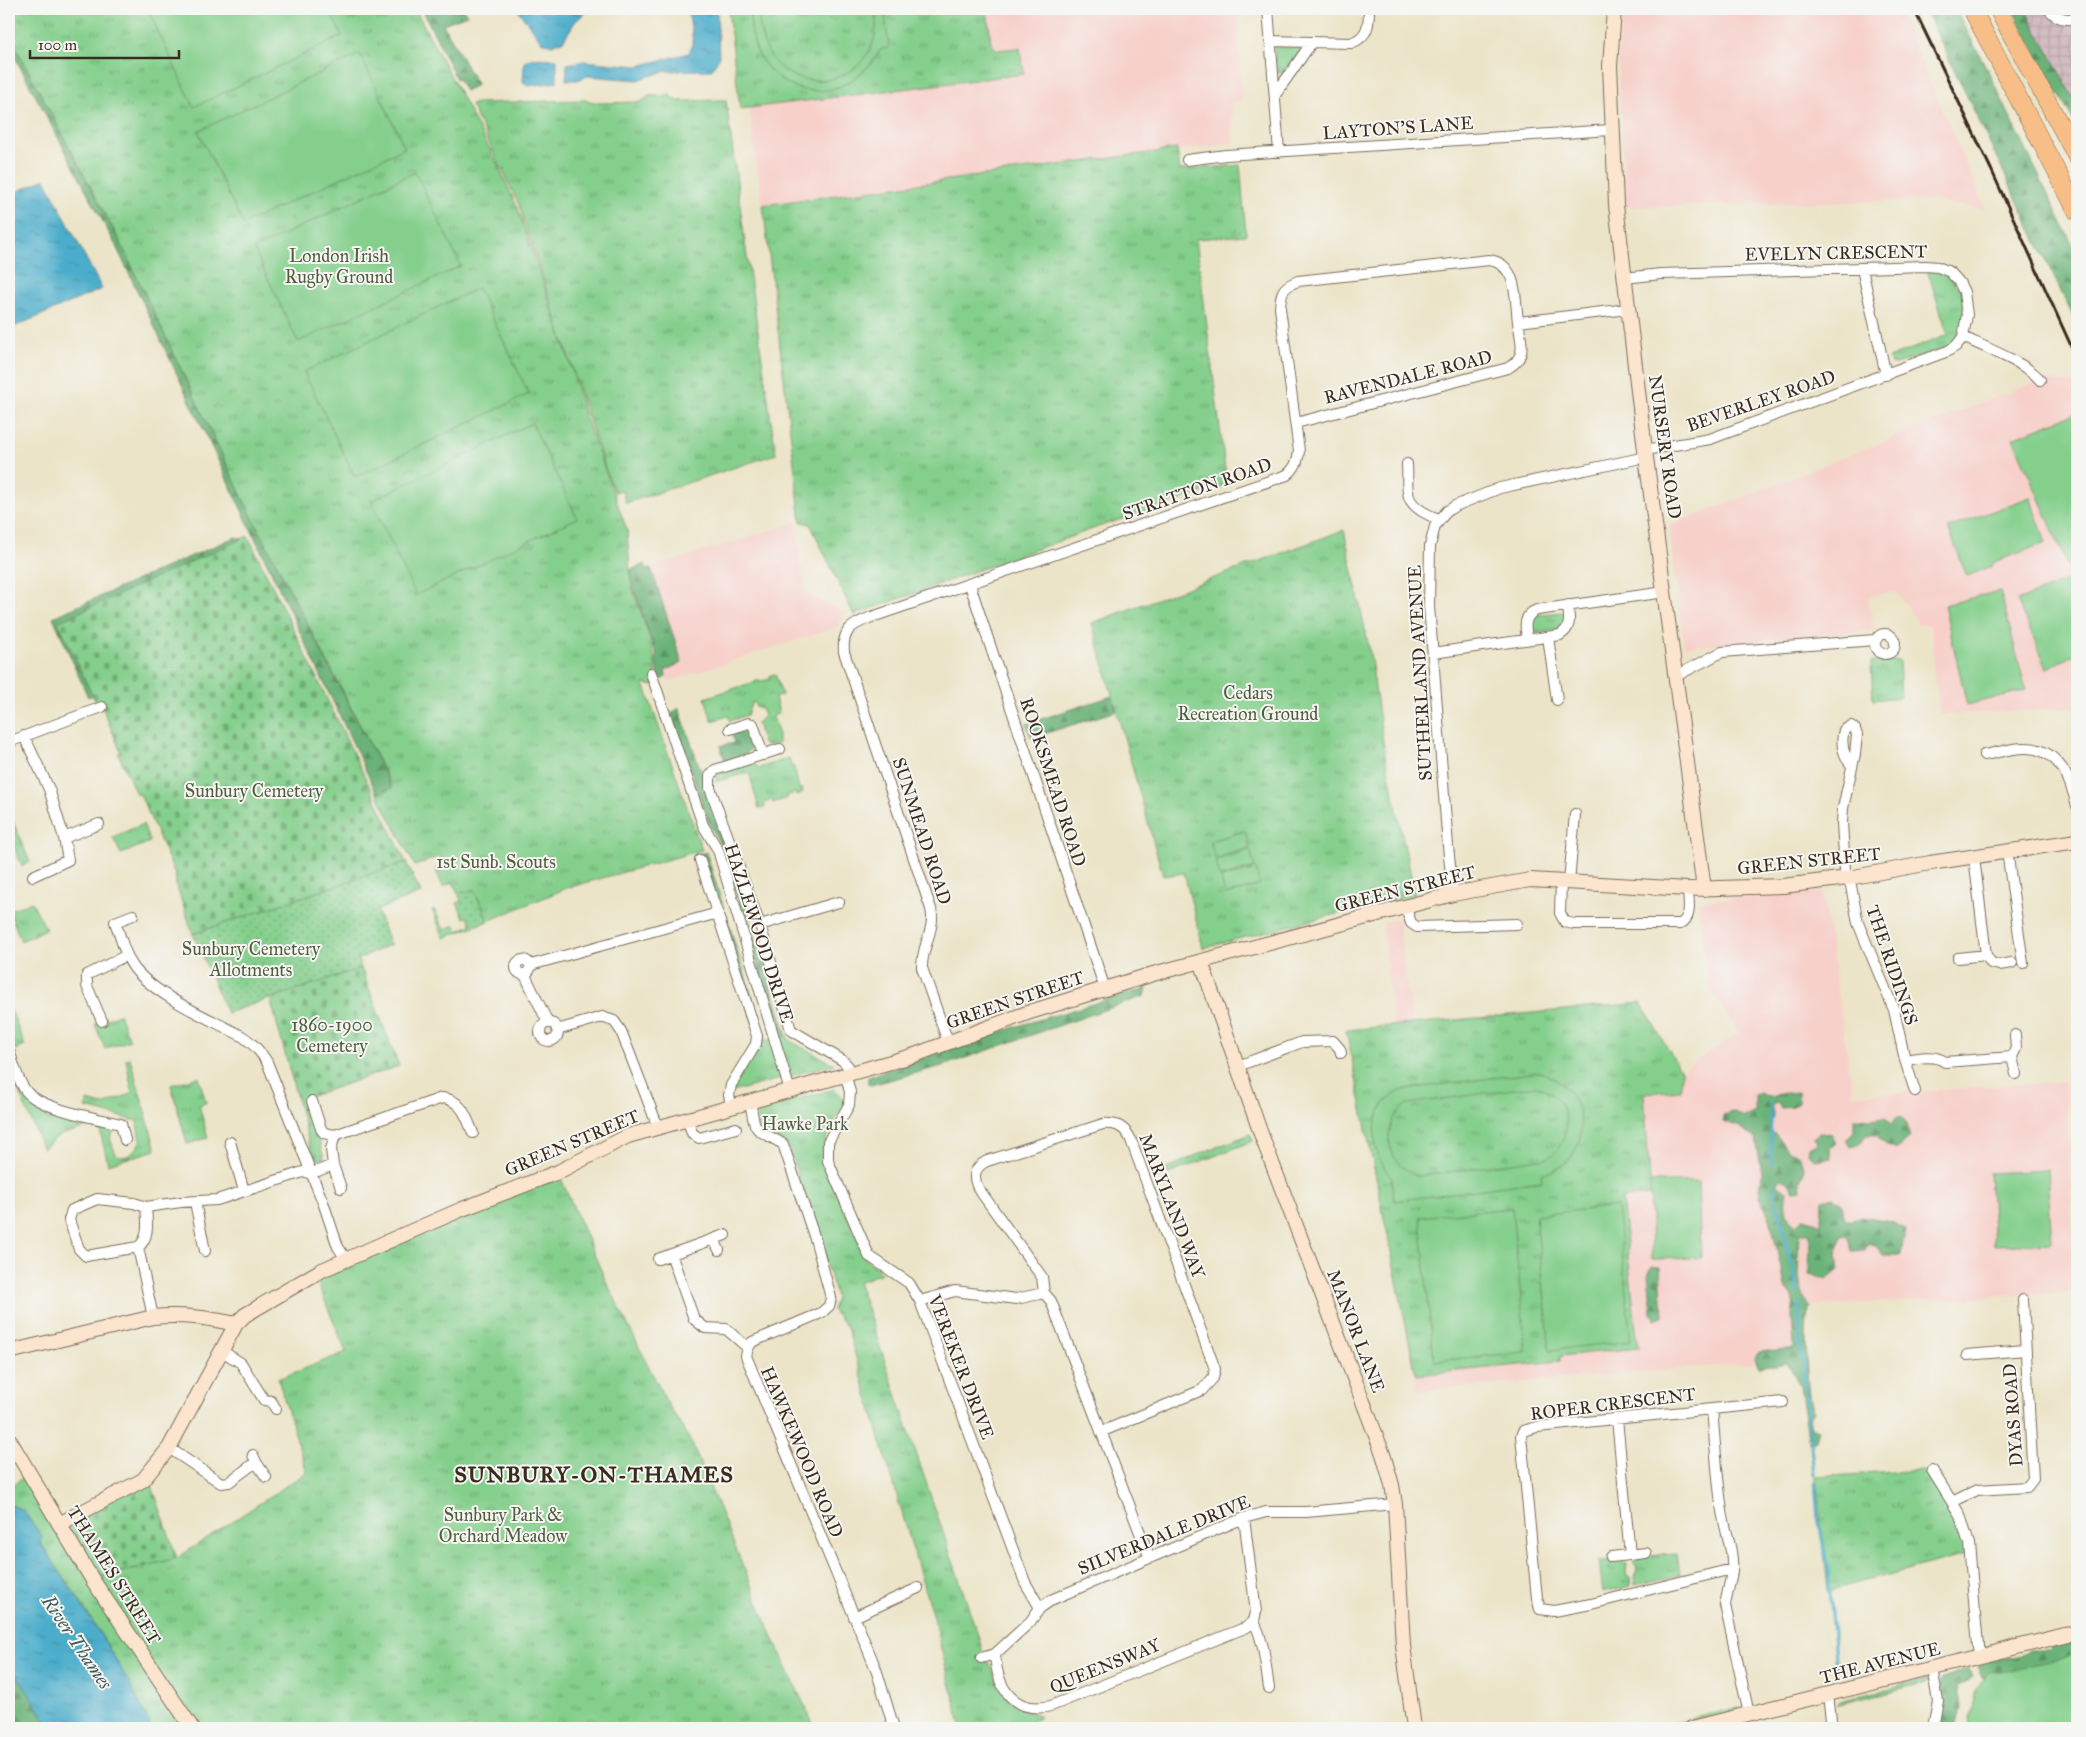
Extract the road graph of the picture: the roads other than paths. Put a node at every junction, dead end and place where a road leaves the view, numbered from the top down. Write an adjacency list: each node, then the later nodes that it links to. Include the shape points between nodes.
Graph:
1 (1268, 9): 8 (street)
2 (1370, 9): 9 (street, via 1367,30 1358,40 1351,43)
3 (1614, 9): 11 (street, NURSERY ROAD, via 1610,66)
4 (1972, 9): 15 (highway)
5 (1998, 9): 13 (highway)
6 (2049, 9): 7 (street, via 2065,20)
7 (2077, 19)
8 (1270, 41): 9 (street); 10 (street)
9 (1312, 42): 10 (street)
10 (1275, 95): 12 (street)
11 (1612, 130): 12 (street, LAYTON'S LANE); 17 (street, NURSERY ROAD)
12 (1279, 152): 14 (street, LAYTON'S LANE)
13 (2077, 157)
14 (1187, 160)
15 (2077, 210)
16 (1862, 269): 17 (street, EVELYN CRESCENT, via 1661,274); 20 (street, EVELYN CRESCENT, via 1926,266 1950,272 1959,282 1967,304); 21 (street)
17 (1624, 278): 18 (street, NURSERY ROAD)
18 (1628, 309): 19 (street); 24 (street, NURSERY ROAD)
19 (1518, 322): 23 (street, RAVENDALE ROAD, via 1520,356 1508,368); 23 (street, STRATTON ROAD, via 1511,273 1497,261 1291,284 1281,295 1280,308)
20 (1963, 337): 21 (street, via 1948,351); 22 (street, via 2011,360)
21 (1886, 374): 24 (street, BEVERLEY ROAD, via 1710,439)
22 (2040, 380)
23 (1296, 423): 27 (street, STRATTON ROAD, via 1298,462 1287,475)
24 (1646, 454): 26 (street, via 1500,488 1455,506); 28 (street, NURSERY ROAD)
25 (1407, 464): 26 (street, via 1410,498 1423,511)
26 (1439, 519): 34 (street, SUTHERLAND AVENUE, via 1430,546 1428,585)
27 (970, 585): 30 (street, STRATTON ROAD, via 857,623); 72 (street, ROOKSMEAD ROAD)
28 (1665, 592): 29 (street); 36 (street, NURSERY ROAD)
29 (1568, 605): 31 (street, via 1567,629 1560,635); 32 (street, via 1532,611 1525,623)
30 (848, 631): 75 (street, SUNMEAD ROAD, via 843,640 844,652 931,908 933,918 921,956 922,968)
31 (1548, 637): 32 (street); 37 (street)
32 (1527, 639): 34 (street)
33 (1875, 640): 36 (street, via 1722,652)
34 (1433, 653): 59 (street, SUTHERLAND AVENUE)
35 (652, 673): 83 (street, HAZLEWOOD DRIVE, via 703,825 719,852)
36 (1674, 677): 58 (street, NURSERY ROAD)
37 (1557, 700)
38 (102, 707): 40 (street)
39 (730, 729): 43 (street, via 753,724)
40 (24, 736): 41 (street); 49 (street, via 49,789)
41 (9, 742)
42 (780, 749): 43 (street)
43 (763, 755): 65 (street, via 720,768 710,776 710,788)
44 (1984, 755): 46 (street, via 2026,748 2047,754 2065,771)
45 (1852, 766): 55 (street, THE RIDINGS, via 1842,808)
46 (2077, 806)
47 (1575, 814): 56 (street)
48 (99, 824): 49 (street)
49 (64, 838): 54 (street, via 68,860)
50 (2077, 841): 51 (street, GREEN STREET)
51 (2007, 851): 52 (street, GREEN STREET); 71 (street)
52 (1974, 857): 55 (street, GREEN STREET); 67 (street)
53 (700, 860): 62 (street)
54 (33, 876)
55 (1848, 878): 58 (street, GREEN STREET); 79 (street, THE RIDINGS, via 1858,923 1894,1010)
56 (1565, 882): 57 (street, GREEN STREET); 57 (street, via 1560,914 1565,922 1574,924 1680,924 1689,914); 59 (street, GREEN STREET, via 1514,882)
57 (1688, 889): 58 (street, GREEN STREET)
58 (1704, 889)
59 (1453, 894): 61 (street, GREEN STREET)
60 (839, 902): 65 (street)
61 (1406, 908): 64 (street, via 1411,924 1417,927); 69 (street, GREEN STREET)
62 (718, 913): 87 (street, via 757,1036 756,1044 729,1090); 89 (street, via 528,970 553,1026 602,1017 614,1021)
63 (133, 915): 66 (street, via 115,922)
64 (1517, 924)
65 (760, 925): 81 (street, via 790,1030 842,1060 848,1066)
66 (127, 955): 73 (street, via 87,976 87,986); 96 (street, via 142,977 163,993 242,1036 261,1052)
67 (1986, 955): 68 (street); 70 (street, via 1999,965)
68 (1958, 958)
69 (1201, 961): 72 (street, GREEN STREET); 80 (street, MANOR LANE)
70 (2012, 963)
71 (2023, 963)
72 (1105, 989): 75 (street, GREEN STREET)
73 (102, 1020)
74 (2016, 1035): 78 (street)
75 (948, 1042): 81 (street, GREEN STREET, via 912,1056)
76 (9, 1051): 93 (street, via 21,1084 31,1097 43,1104 121,1124)
77 (1341, 1053): 80 (street, via 1333,1041 1302,1042)
78 (2012, 1057): 79 (street, via 1945,1062 1940,1058 1922,1057); 82 (street)
79 (1905, 1060): 84 (street, THE RIDINGS)
80 (1238, 1066): 129 (street, MANOR LANE, via 1383,1454)
81 (848, 1073): 83 (street, GREEN STREET); 111 (street, VEREKER DRIVE, via 849,1105 828,1142 828,1161 869,1256 909,1283)
82 (2016, 1074)
83 (790, 1090): 85 (street, GREEN STREET)
84 (1915, 1091)
85 (750, 1100): 87 (street, GREEN STREET); 114 (street, HAWKEWOOD ROAD, via 754,1126 783,1144 831,1298 826,1311 752,1342)
86 (312, 1101): 92 (street, via 321,1129)
87 (731, 1106): 88 (street, GREEN STREET)
88 (687, 1118): 89 (street, GREEN STREET); 90 (street, via 692,1133 699,1138)
89 (658, 1127): 108 (street, GREEN STREET, via 628,1136 558,1172)
90 (736, 1128)
91 (472, 1133): 92 (street, via 464,1110 454,1101 442,1098)
92 (335, 1135): 95 (street, via 331,1149)
93 (126, 1140)
94 (230, 1142): 98 (street)
95 (333, 1165): 96 (street); 97 (street)
96 (310, 1172): 98 (street); 108 (street)
97 (341, 1188)
98 (244, 1191): 99 (street, via 217,1200)
99 (195, 1202): 100 (street); 105 (street)
100 (146, 1207): 103 (street, via 147,1231 143,1244); 103 (street, via 97,1199 70,1213 69,1220 83,1254 92,1256)
101 (725, 1235): 102 (street)
102 (714, 1239): 104 (street); 106 (street)
103 (138, 1247): 112 (street)
104 (719, 1250)
105 (204, 1251)
106 (671, 1254): 107 (street); 114 (street, via 694,1319 705,1328 731,1331)
107 (658, 1259)
108 (346, 1260): 113 (street, GREEN STREET, via 292,1286)
109 (1044, 1293): 111 (street, via 1016,1299 954,1291); 123 (street, MARYLAND WAY, via 1051,1301); 123 (street, MARYLAND WAY, via 1042,1277 978,1188 975,1172 987,1161 1103,1124 1121,1126 1131,1140 1215,1369 1213,1378 1202,1390)
110 (2023, 1300): 115 (street, DYAS ROAD)
111 (920, 1301): 138 (street, VEREKER DRIVE, via 1025,1582)
112 (153, 1317): 113 (street, via 199,1316); 117 (street)
113 (236, 1324): 116 (street)
114 (748, 1348): 139 (street, HAWKEWOOD ROAD, via 748,1364)
115 (2025, 1350): 118 (street, DYAS ROAD); 128 (street, DYAS ROAD, via 2034,1479 2027,1486 1977,1490)
116 (222, 1351): 120 (street, via 241,1363 264,1400 271,1401); 125 (street)
117 (9, 1352)
118 (1967, 1355)
119 (1783, 1402): 121 (street)
120 (276, 1409)
121 (1712, 1409): 122 (street, ROPER CRESCENT); 136 (street, ROPER CRESCENT, via 1722,1512)
122 (1617, 1420): 133 (street); 136 (street, ROPER CRESCENT, via 1537,1427 1524,1431 1521,1436 1540,1609 1554,1611 1591,1604)
123 (1101, 1432): 134 (street, MARYLAND WAY)
124 (9, 1439): 131 (street, THAMES STREET)
125 (169, 1448): 127 (street, via 221,1483 229,1482 255,1458); 131 (street, via 143,1480)
126 (1932, 1470): 128 (street)
127 (266, 1477)
128 (1952, 1502): 143 (street, via 1960,1515 1969,1544)
129 (1395, 1504): 130 (street, SILVERDALE DRIVE, via 1266,1512); 151 (street, MANOR LANE, via 1403,1645)
130 (1244, 1518): 134 (street, SILVERDALE DRIVE); 140 (street, via 1256,1612)
131 (59, 1524): 149 (street, THAMES STREET, via 128,1635)
132 (1646, 1553): 133 (street)
133 (1630, 1555): 135 (street)
134 (1149, 1556): 138 (street, SILVERDALE DRIVE, via 1053,1598)
135 (1611, 1557)
136 (1732, 1568): 148 (street, ROPER CRESCENT, via 1725,1605)
137 (918, 1588): 139 (street)
138 (1040, 1608): 142 (street, via 1030,1622)
139 (854, 1617): 150 (street, HAWKEWOOD ROAD, via 876,1669)
140 (1254, 1621): 142 (street, QUEENSWAY, via 1202,1645 1040,1708 1023,1705 1010,1698 996,1672); 146 (street, via 1265,1652)
141 (2077, 1632): 143 (street, THE AVENUE)
142 (995, 1654): 144 (street)
143 (1979, 1657): 145 (street, THE AVENUE)
144 (981, 1658)
145 (1932, 1669): 147 (street, THE AVENUE); 154 (street, via 1938,1700)
146 (1269, 1688)
147 (1828, 1695): 148 (street, THE AVENUE); 153 (street)
148 (1749, 1714): 152 (street, THE AVENUE)
149 (192, 1728)
150 (894, 1728)
151 (1414, 1728)
152 (1692, 1728)
153 (1832, 1728)
154 (1933, 1728)

